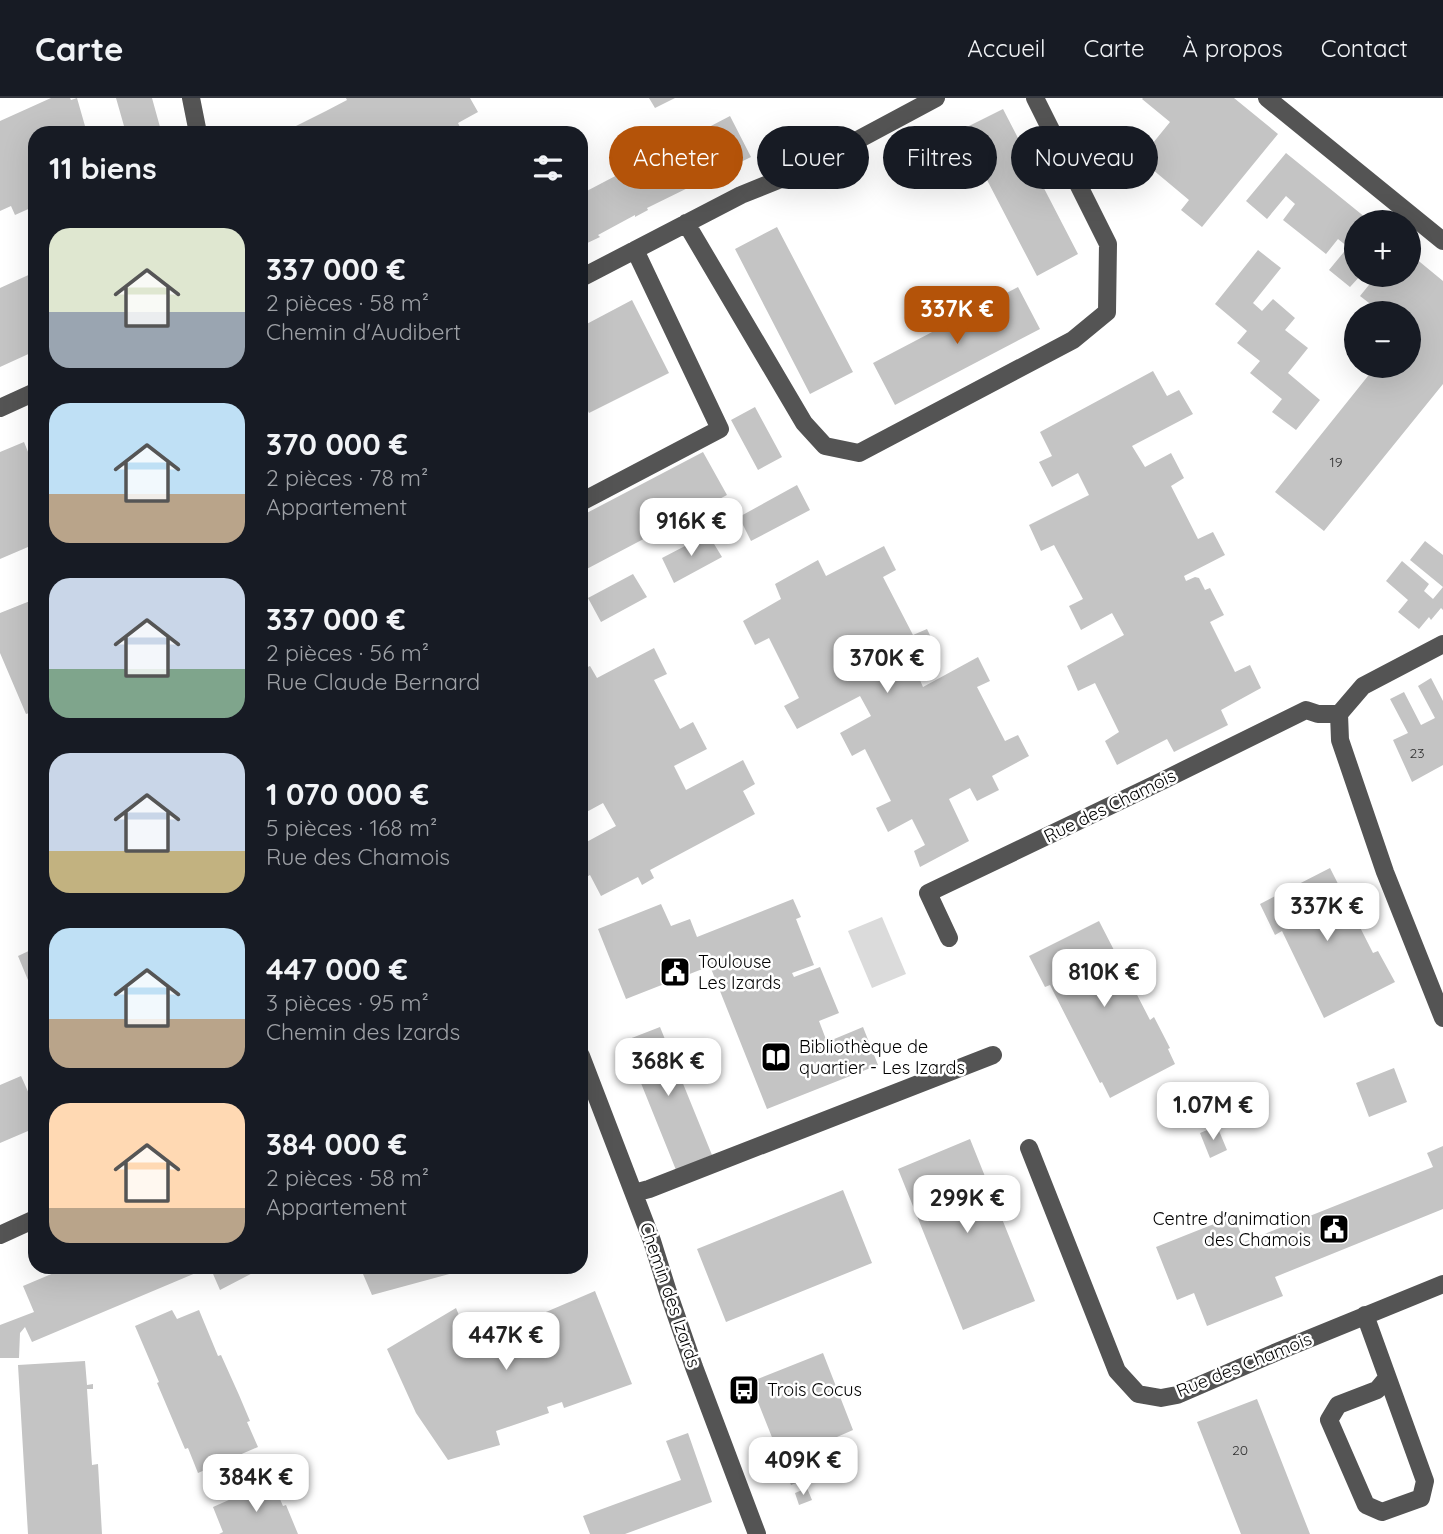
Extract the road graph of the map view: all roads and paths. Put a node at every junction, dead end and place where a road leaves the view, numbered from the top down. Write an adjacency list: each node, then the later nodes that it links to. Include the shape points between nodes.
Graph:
1 (191, 98): 5 (street)
2 (936, 98): 6 (street, via 796,173)
3 (1035, 98): 6 (street, via 1108,244 1107,312 1073,340 859,453 825,446 804,422)
4 (1267, 98): 7 (street)
5 (197, 126)
6 (686, 223): 8 (street)
7 (1443, 242)
8 (635, 250): 9 (street); 12 (street, via 720,429)
9 (588, 274)
10 (28, 395): 11 (street)
11 (0, 408)
12 (588, 498)
13 (1443, 644): 14 (street, via 1363,686)
14 (1339, 715): 15 (street, Rue des Chamois, via 1306,710 928,893); 16 (street, via 1340,740 1380,859)
15 (949, 939)
16 (1443, 1018)
17 (993, 1055): 20 (street)
18 (588, 1074): 20 (street, Chemin des Izards)
19 (1030, 1148): 24 (street, Rue des Chamois, via 1117,1371 1138,1394 1177,1395)
20 (634, 1194): 26 (street, Chemin des Izards)
21 (28, 1223): 22 (street)
22 (0, 1235)
23 (1443, 1284): 24 (street, Rue des Chamois)
24 (1365, 1315): 25 (street)
25 (1387, 1378): 25 (street, via 1377,1390 1338,1405 1329,1420 1366,1505 1382,1513 1421,1498 1425,1481)
26 (757, 1534)

